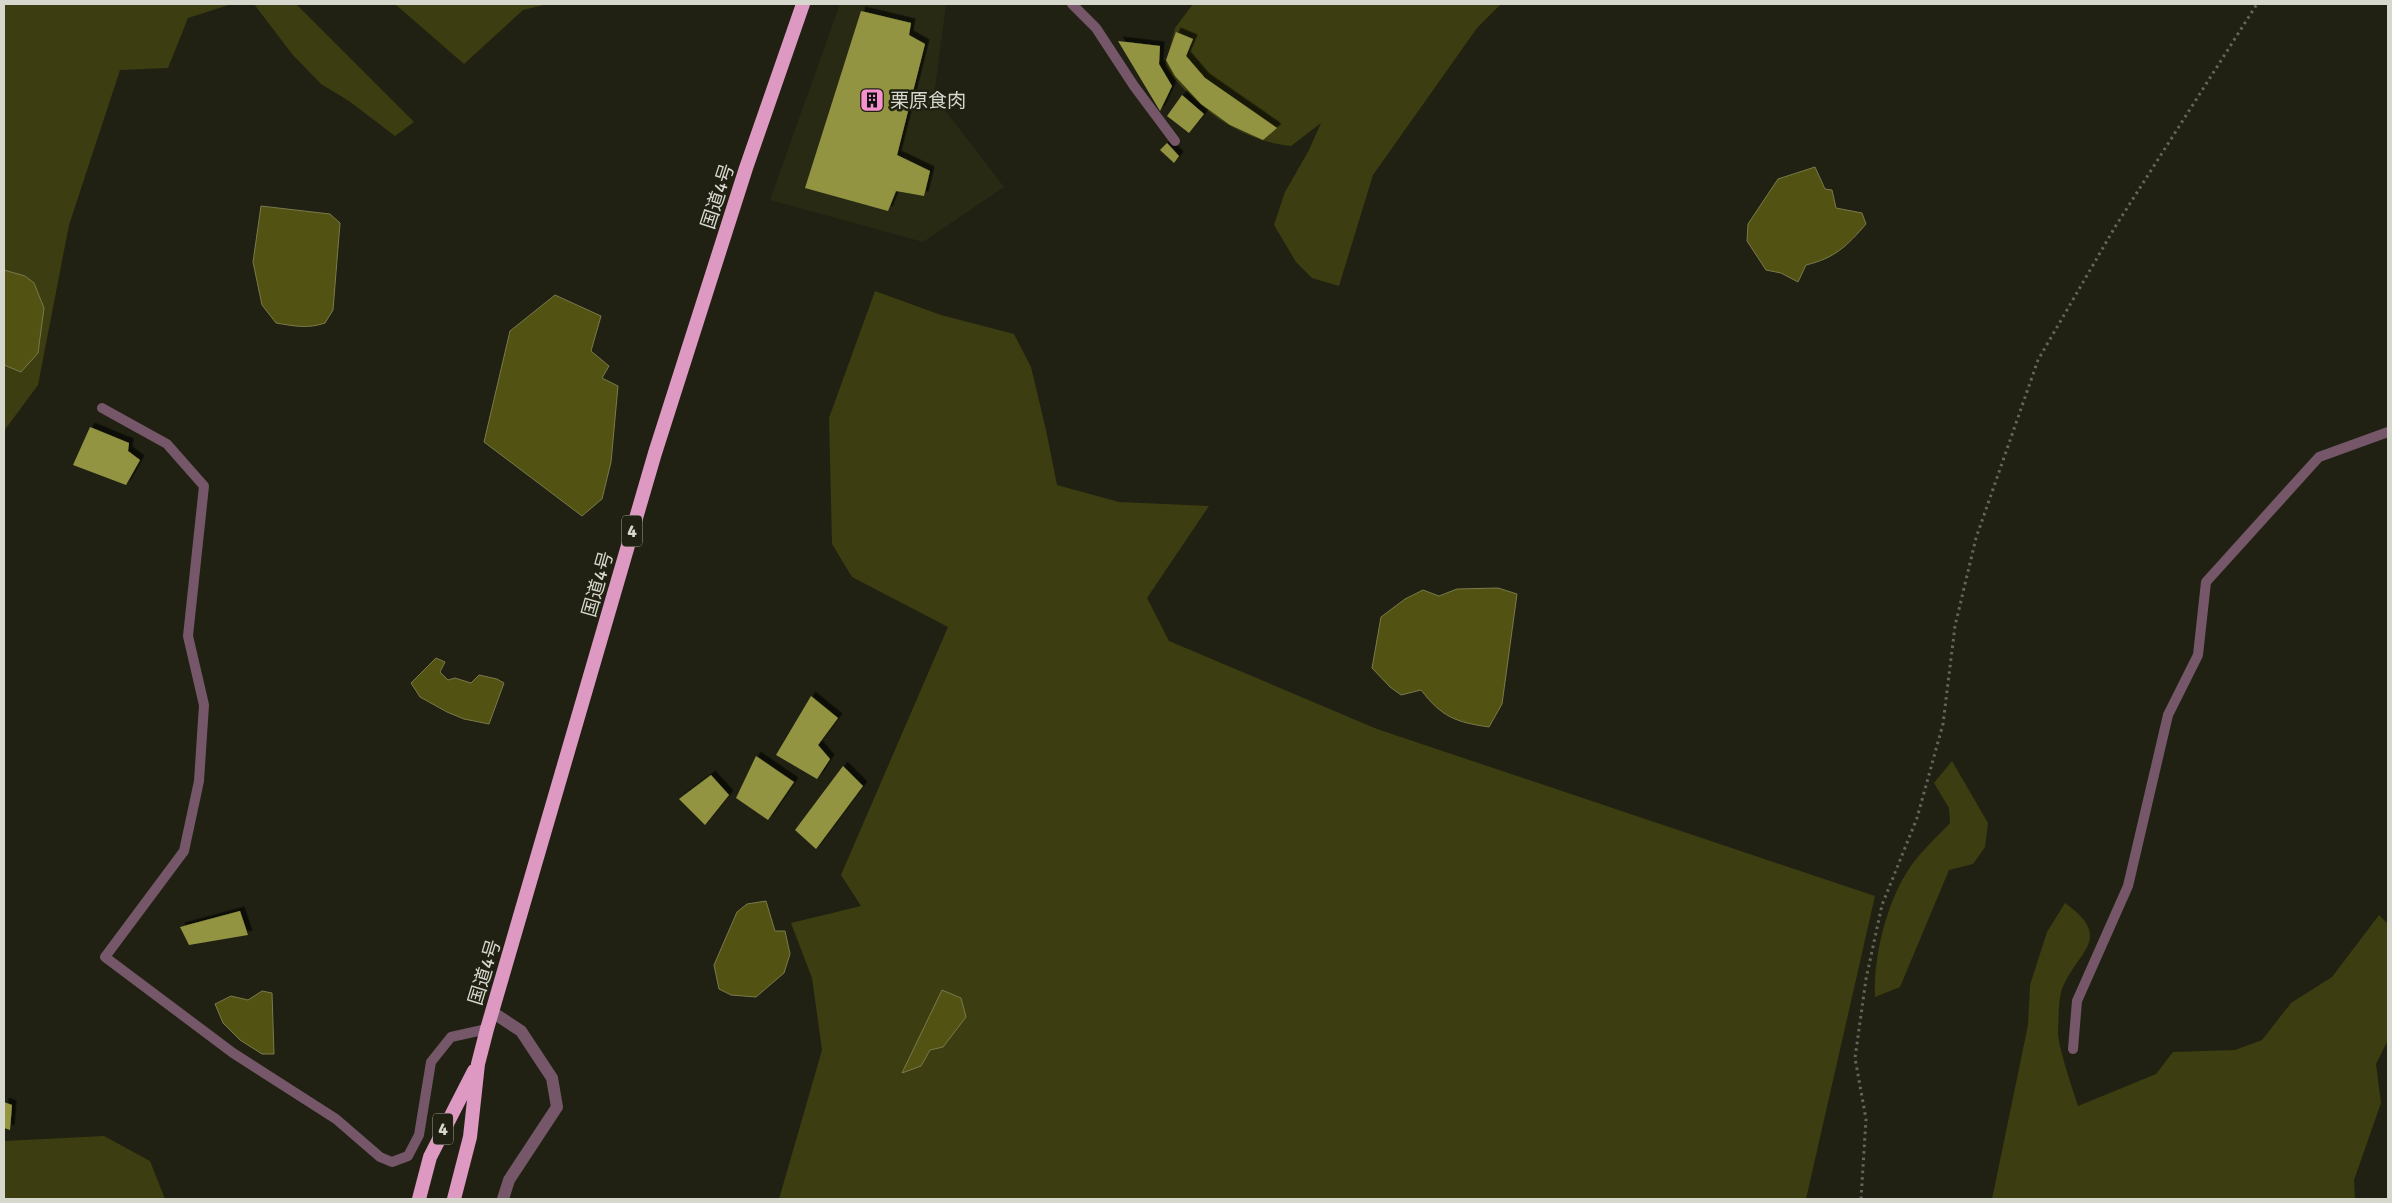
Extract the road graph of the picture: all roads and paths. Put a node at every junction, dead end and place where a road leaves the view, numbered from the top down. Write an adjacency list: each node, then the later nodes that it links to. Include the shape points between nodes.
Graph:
1 (803, 4): 7 (highway, 国道4号 / 4, via 746,168 655,453)
2 (1072, 4): 4 (lane, via 1096,28)
3 (2257, 4): 14 (path, via 2114,227 2038,360 1976,538 1956,626 1943,724 1917,818 1882,905 1866,979 1855,1058 1866,1119)
4 (1175, 141)
5 (102, 408): 8 (lane, via 167,444 204,486 188,636 204,705 199,781 184,851 104,957 233,1053 336,1119 380,1157 392,1162 408,1156 419,1136 431,1062 451,1037)
6 (2388, 432): 9 (lane, via 2319,457 2206,582 2198,654 2168,715 2128,886 2077,1000)
7 (492, 1012): 8 (highway, 国道4号 / 4); 13 (street, via 521,1031 552,1078 557,1107 509,1180)
8 (487, 1029): 10 (highway, 国道4号 / 4)
9 (2074, 1049)
10 (478, 1064): 11 (highway, 国道4号 / 4, via 430,1157); 12 (highway, 国道4号 / 4, via 470,1136)
11 (419, 1199)
12 (454, 1199)
13 (504, 1199)
14 (1861, 1199)

